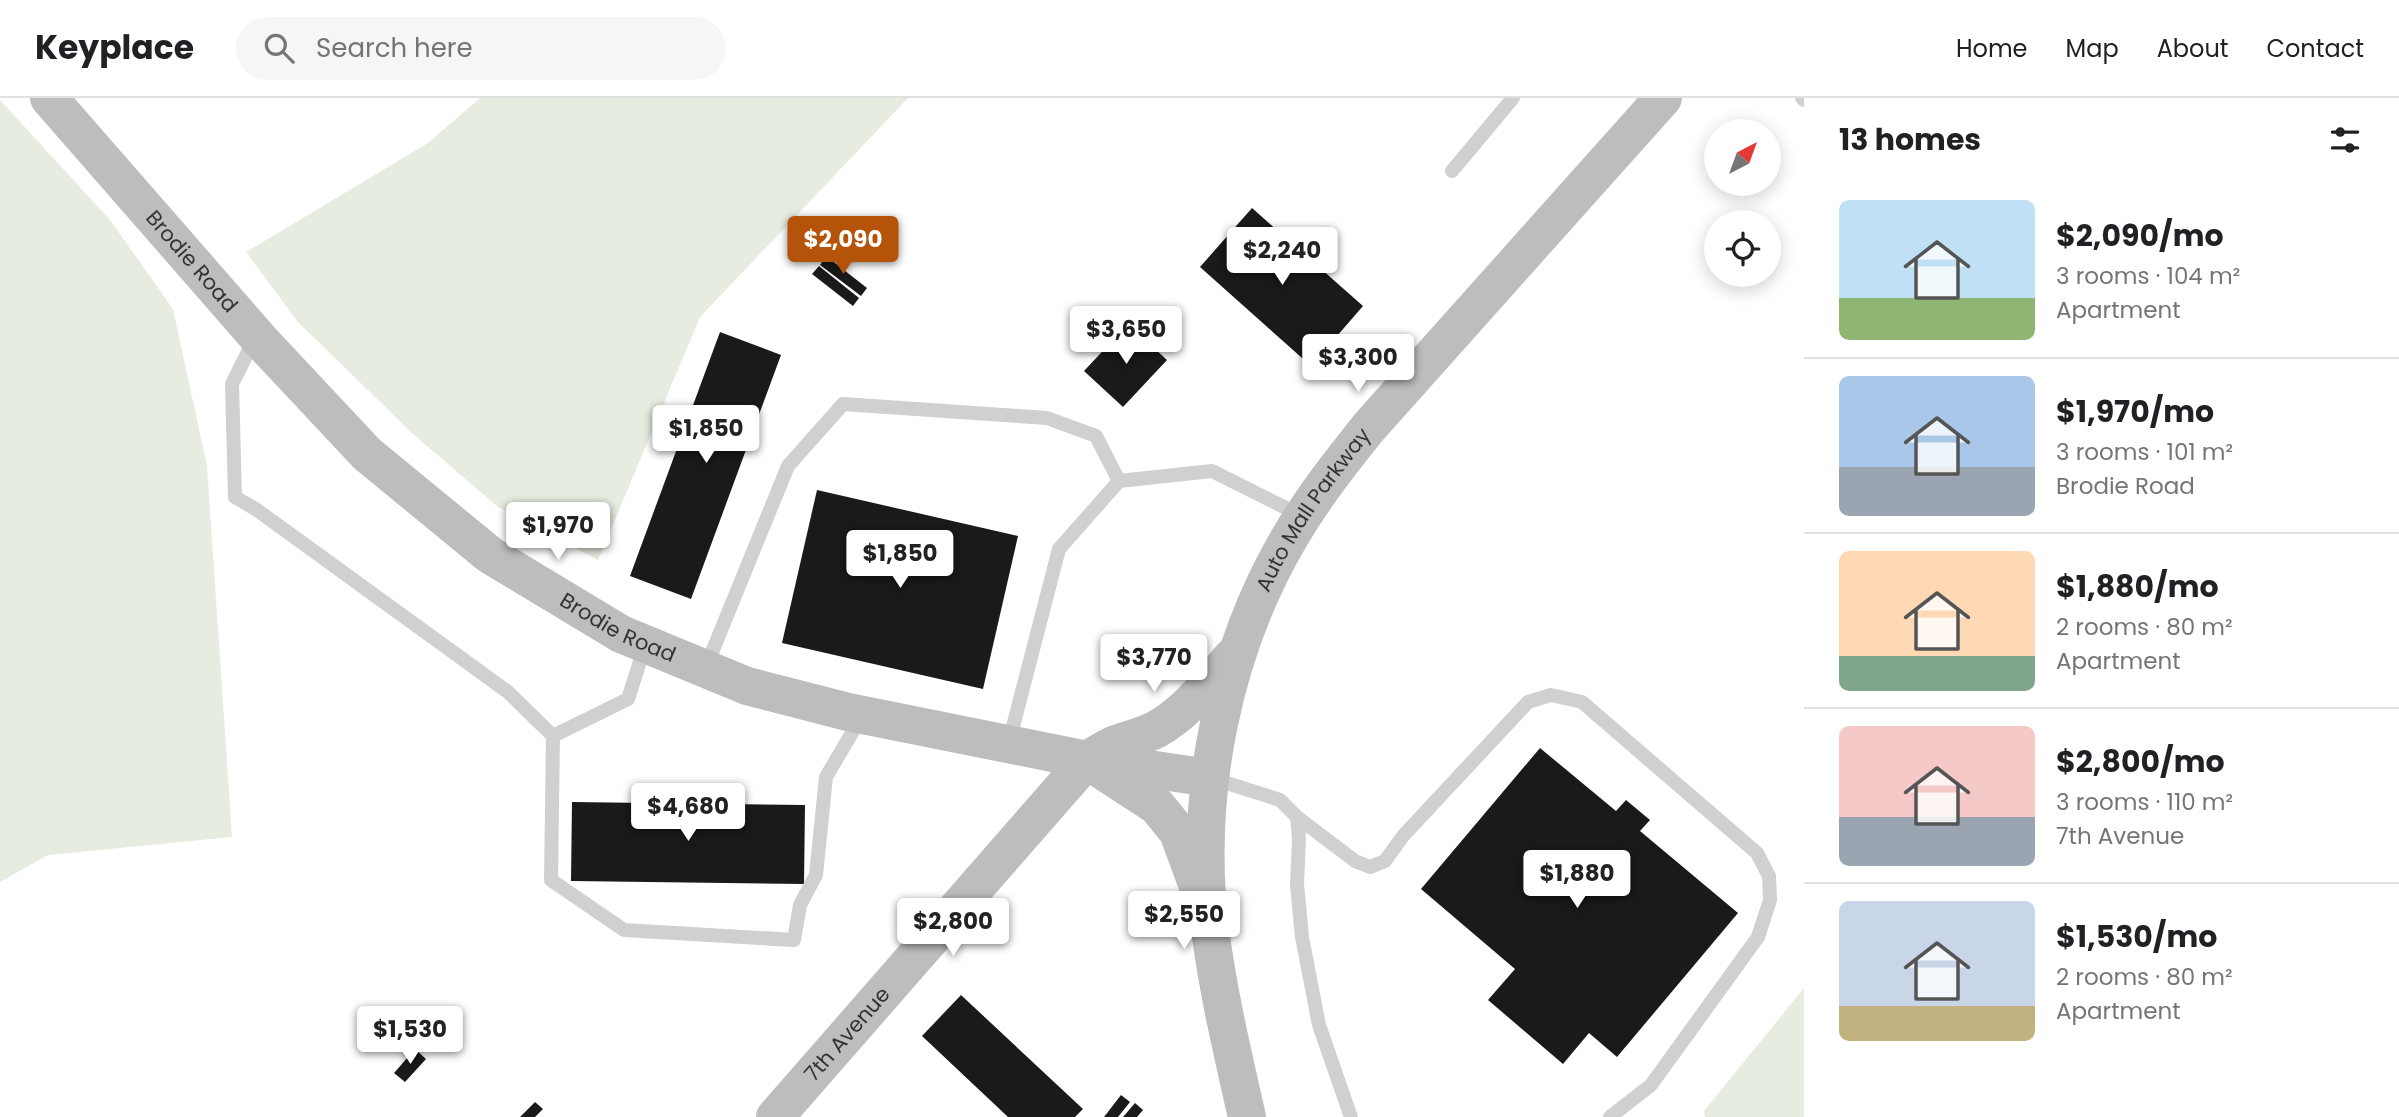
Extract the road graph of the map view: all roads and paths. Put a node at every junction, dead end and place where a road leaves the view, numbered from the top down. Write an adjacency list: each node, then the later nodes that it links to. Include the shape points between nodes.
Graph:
1 (49, 98): 5 (street, Brodie Road)
2 (1513, 98): 4 (lane)
3 (1652, 102): 7 (street, Auto Mall Parkway, via 1369,427)
4 (1452, 171)
5 (256, 335): 8 (street, Brodie Road, via 367,454 490,555); 12 (lane, via 232,384 235,498 257,509 508,692)
6 (1118, 481): 7 (lane, via 1212,471); 10 (lane, via 1096,436 1047,418 843,404 788,466); 13 (lane, via 1059,549)
7 (1303, 516): 9 (street, Auto Mall Parkway, via 1254,608)
8 (645, 644): 10 (street, Brodie Road); 12 (lane, via 628,699)
9 (1239, 649): 14 (street, via 1181,712 1158,728); 15 (street, Auto Mall Parkway, via 1231,668)
10 (706, 669): 11 (street, Brodie Road, via 747,686)
11 (863, 715): 12 (lane, via 826,778 816,875 800,905 794,940 624,930 551,880); 13 (street, Brodie Road)
12 (553, 736)
13 (1009, 744): 14 (street, Brodie Road)
14 (1087, 760): 15 (street, Brodie Road); 17 (street, via 1157,806 1178,832); 18 (street, 7th Avenue)
15 (1210, 778): 16 (lane, via 1280,800); 17 (street, Auto Mall Parkway, via 1206,846)
16 (1297, 817): 20 (lane, via 1302,937 1319,1026); 21 (lane, via 1355,861 1370,867 1385,861 1528,702 1551,695 1582,702 1757,853 1769,876 1770,900 1758,937 1651,1085)
17 (1210, 928): 19 (street)
18 (775, 1117)
19 (1247, 1117)
20 (1350, 1117)
21 (1610, 1117)

